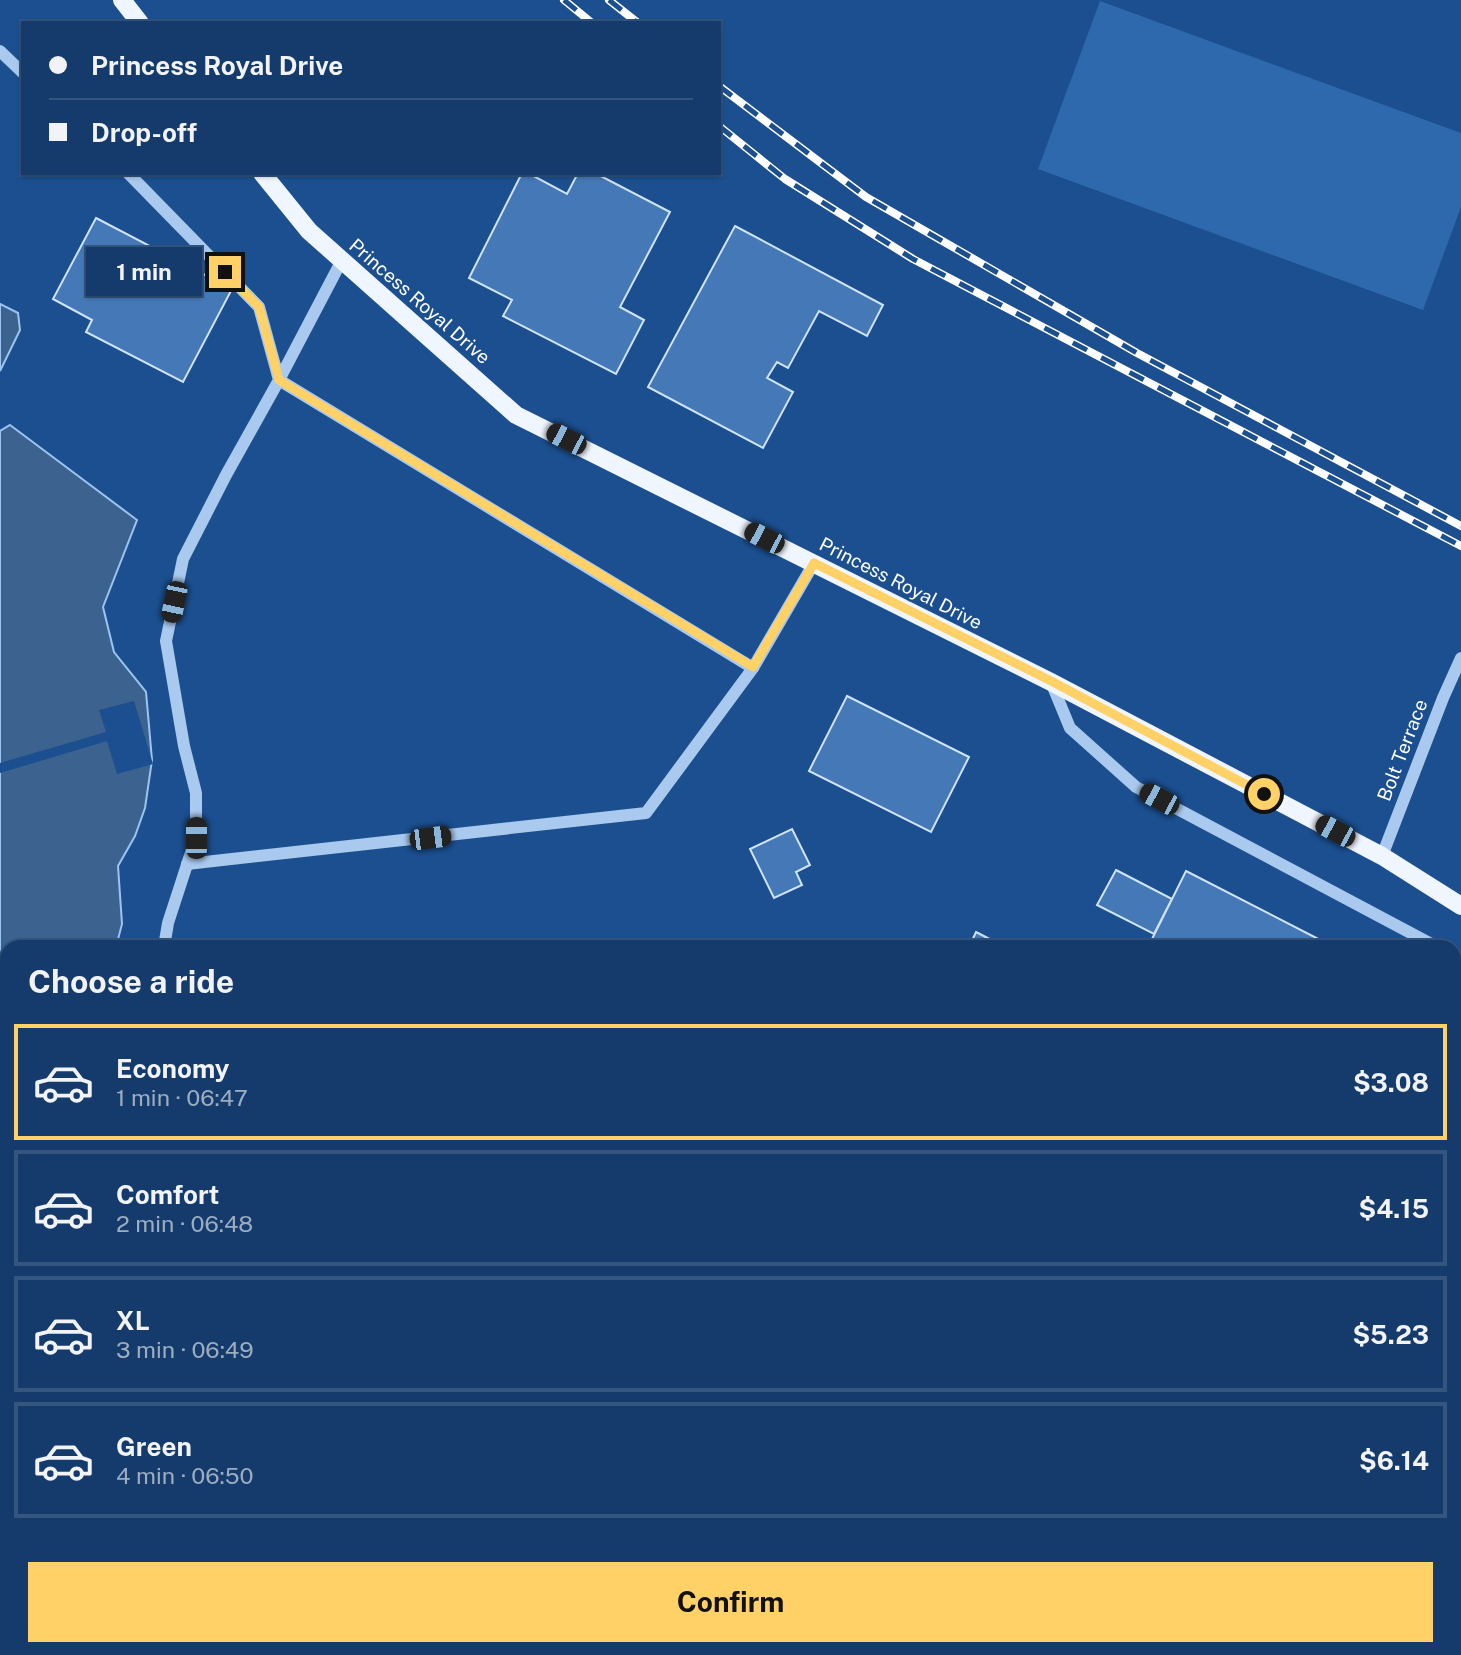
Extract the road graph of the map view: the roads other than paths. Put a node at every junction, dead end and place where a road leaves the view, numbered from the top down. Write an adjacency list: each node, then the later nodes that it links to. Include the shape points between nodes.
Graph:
1 (122, 0): 2 (main road)
2 (139, 21)
3 (0, 51): 4 (street)
4 (21, 71)
5 (130, 175): 8 (street, via 259,307)
6 (264, 175): 7 (main road, Princess Royal Drive, via 309,231)
7 (342, 260): 8 (street); 9 (main road, Princess Royal Drive, via 516,415)
8 (279, 380): 11 (street); 14 (street, via 183,559 166,640 196,793 196,838)
9 (814, 563): 11 (street); 12 (main road, Princess Royal Drive)
10 (1461, 658): 13 (street, Bolt Terrace)
11 (753, 667): 14 (street, via 646,813)
12 (1051, 681): 13 (main road, Princess Royal Drive); 17 (street, via 1070,727 1136,787)
13 (1382, 856): 15 (main road, Princess Royal Drive)
14 (187, 864): 16 (street)
15 (1461, 906)
16 (165, 940)
17 (1424, 940)

